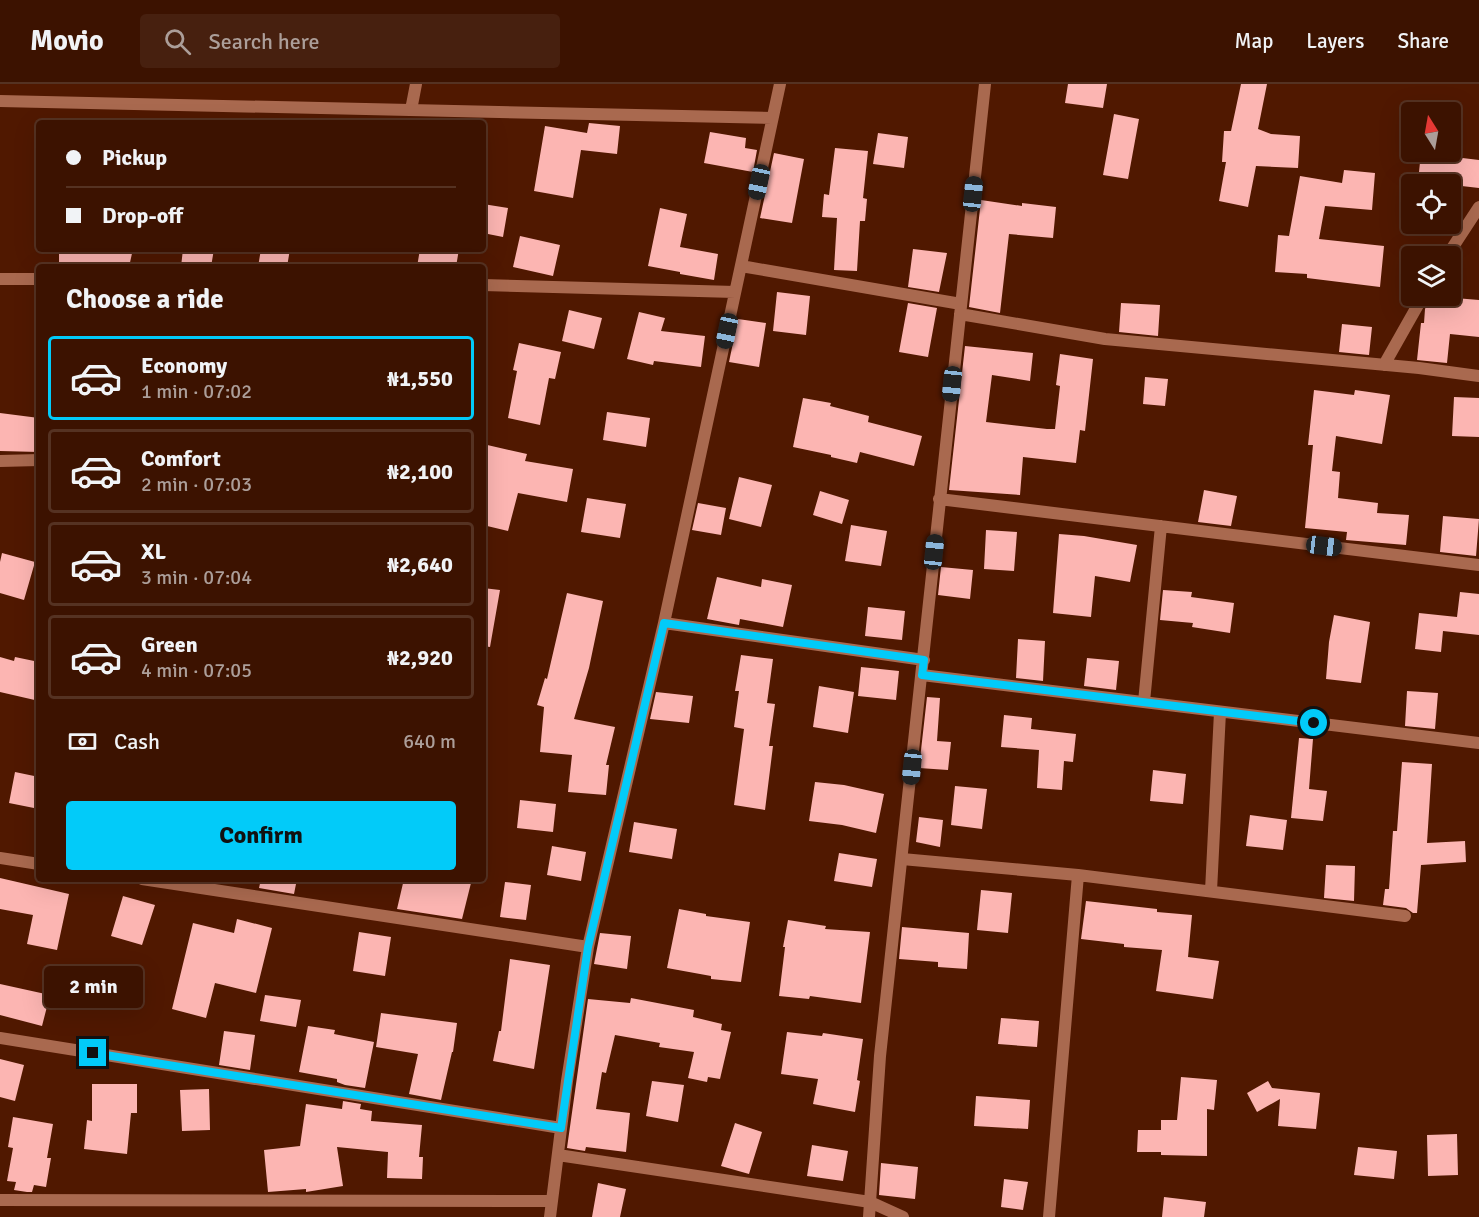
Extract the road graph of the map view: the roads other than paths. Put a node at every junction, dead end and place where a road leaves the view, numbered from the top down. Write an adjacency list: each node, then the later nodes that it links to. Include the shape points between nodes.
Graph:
1 (416, 84): 5 (street)
2 (780, 84): 6 (street)
3 (986, 84): 15 (street)
4 (0, 101): 5 (street)
5 (411, 110): 6 (street)
6 (772, 118): 9 (street)
7 (1479, 207): 8 (street)
8 (1454, 246)
9 (741, 266): 13 (street); 15 (street)
10 (0, 279): 11 (street)
11 (36, 279)
12 (486, 285): 13 (street)
13 (735, 292): 23 (street)
14 (1417, 306): 16 (street)
15 (961, 309): 16 (street, via 1105,339); 20 (street)
16 (1384, 365): 17 (street)
17 (1479, 376)
18 (36, 460): 19 (street)
19 (0, 461)
20 (939, 499): 21 (street); 24 (street)
21 (1161, 526): 22 (street); 26 (street)
22 (1479, 565)
23 (664, 623): 24 (street); 36 (street)
24 (924, 660): 25 (street)
25 (922, 675): 26 (street); 30 (street)
26 (1144, 702): 27 (street)
27 (1220, 712): 28 (street); 34 (street)
28 (1479, 743)
29 (0, 858): 31 (street)
30 (902, 859): 32 (street); 42 (street, via 880,1056)
31 (36, 864)
32 (1078, 875): 34 (street); 46 (street)
33 (162, 882): 36 (street)
34 (1211, 891): 35 (street)
35 (1405, 916)
36 (588, 947): 38 (street)
37 (0, 1038): 38 (street)
38 (561, 1128): 39 (street)
39 (558, 1155): 41 (street); 42 (street)
40 (0, 1200): 41 (street)
41 (552, 1201): 43 (street)
42 (870, 1202): 44 (street); 45 (street)
43 (550, 1217)
44 (868, 1217)
45 (903, 1217)
46 (1049, 1217)

